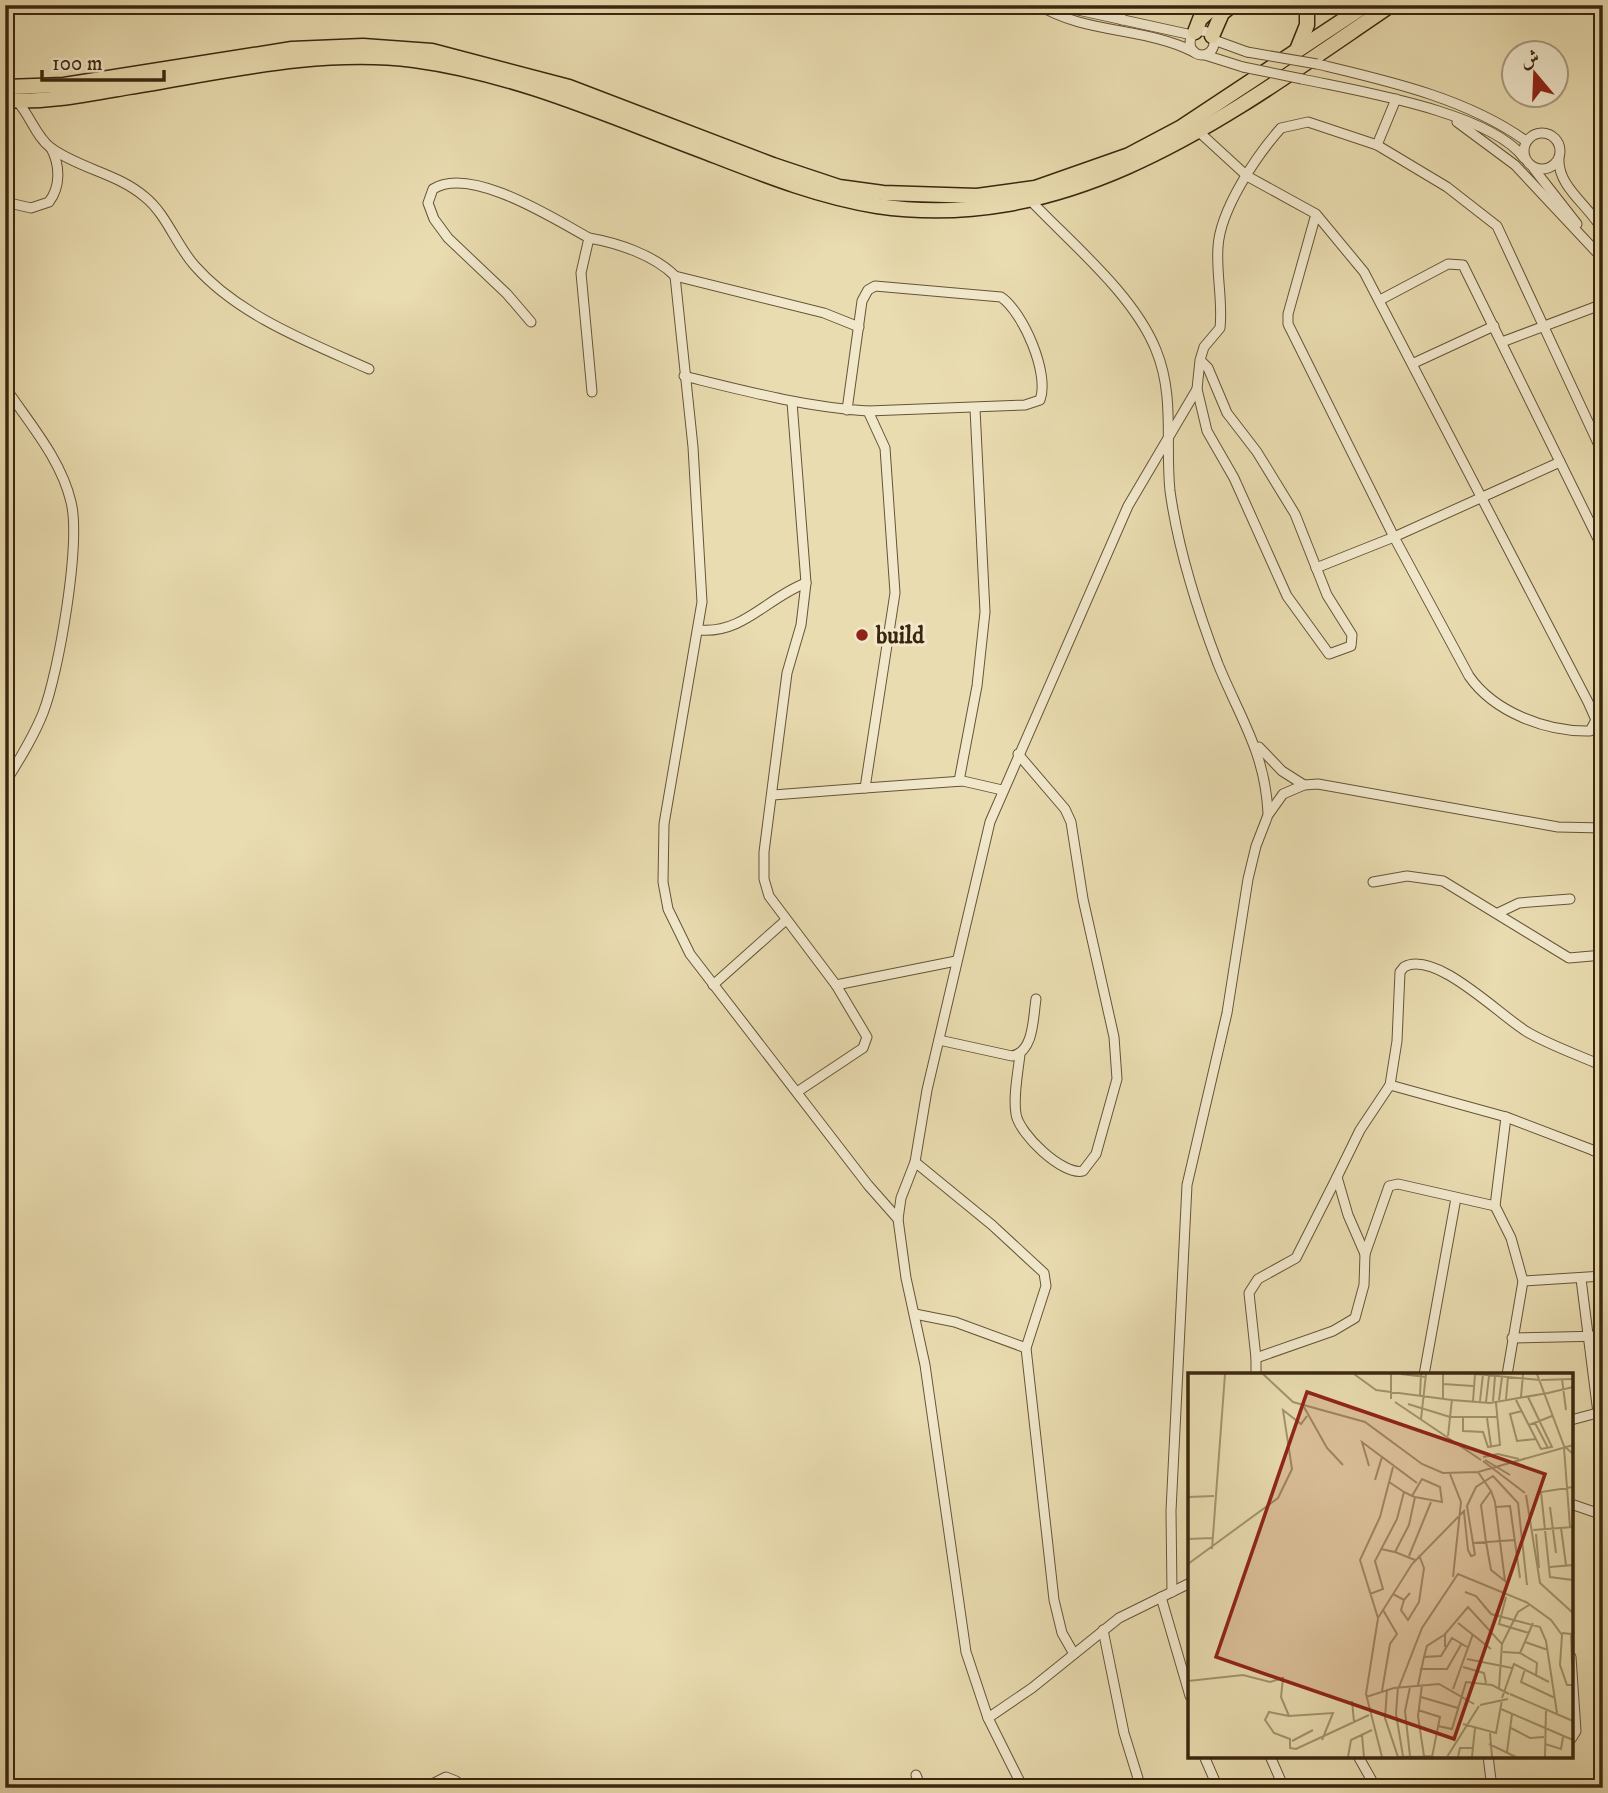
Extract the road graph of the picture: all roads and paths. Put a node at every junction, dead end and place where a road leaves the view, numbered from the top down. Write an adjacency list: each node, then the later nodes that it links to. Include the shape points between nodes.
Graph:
1 (1039, 5): 13 (street)
2 (1055, 5): 9 (street)
3 (1116, 5): 9 (street)
4 (1216, 5): 10 (highway, via 1200,19)
5 (1232, 5): 11 (highway, via 1222,13)
6 (1307, 5): 12 (highway, via 1307,25)
7 (1366, 5): 12 (highway)
8 (1391, 5): 19 (highway)
9 (1122, 20): 10 (street)
10 (1194, 33): 11 (street, via 1207,31); 13 (street, via 1189,42)
11 (1213, 38): 14 (street, via 1211,51); 20 (street, bridge, via 1247,52 1420,90)
12 (1297, 50): 15 (highway, via 1180,128 1129,155 1035,188 977,196 839,187 569,87 432,51 363,46 292,50 64,85)
13 (1194, 52): 14 (street)
14 (1205, 55): 16 (street, bridge)
15 (5, 87)
16 (1396, 99): 18 (street); 21 (street)
17 (11, 100): 22 (street, via 28,111 40,137); 27 (highway, via 73,97 292,61 341,57 412,60 484,72 579,102 708,153 844,199 936,211)
18 (1450, 117): 23 (street, via 1494,135); 32 (street, via 1515,165)
19 (1198, 131): 26 (street); 27 (highway, via 1095,182)
20 (1526, 141): 23 (street); 24 (street, via 1540,133 1552,136 1559,145)
21 (1377, 145): 26 (street, via 1327,127 1296,123 1281,128); 39 (street, via 1447,187 1497,226)
22 (51, 148): 28 (street, via 58,180 49,202 31,208); 43 (street, via 115,177 146,197 195,267 237,302)
23 (1524, 158): 25 (street)
24 (1559, 158): 25 (street, via 1551,167); 30 (street, via 1562,178)
25 (1532, 167): 32 (street)
26 (1247, 176): 29 (street); 41 (street, via 1220,225 1220,328)
27 (1031, 201): 52 (street, via 1144,325 1165,375)
28 (5, 202)
29 (1316, 215): 34 (street, via 1347,248); 56 (street, via 1288,324)
30 (1603, 231)
31 (589, 239): 33 (street, via 619,245 657,262); 36 (street, via 511,196 455,184 433,190 429,210 448,238); 47 (street, via 581,273)
32 (1603, 259)
33 (675, 276): 38 (street, via 824,313); 44 (street)
34 (1380, 300): 37 (street, via 1455,262 1466,271); 42 (street)
35 (1603, 304): 39 (street)
36 (531, 321)
37 (1494, 326): 40 (street); 42 (street)
38 (859, 327): 49 (street, via 864,294 875,286 982,293 1007,301 1027,331 1042,394 1034,403); 50 (street)
39 (1544, 327): 40 (street); 53 (street)
40 (1502, 342): 54 (street)
41 (1200, 360): 46 (street); 58 (street, via 1209,368 1227,413 1287,499)
42 (1414, 363): 55 (street)
43 (369, 369)
44 (684, 376): 48 (street); 60 (street, via 701,579)
45 (5, 387): 64 (street, via 54,459 71,500 74,526 53,680 36,730)
46 (1197, 389): 52 (street); 58 (street, via 1207,431 1234,478 1287,596 1322,649 1336,653 1351,646 1353,638)
47 (592, 392)
48 (792, 402): 50 (street); 59 (street)
49 (975, 409): 51 (street); 63 (street, via 985,612)
50 (847, 410): 51 (street)
51 (868, 411): 66 (street, via 885,448 895,593)
52 (1168, 434): 61 (street, via 1171,493 1190,577 1219,664); 62 (street, via 1128,506)
53 (1603, 454)
54 (1560, 462): 55 (street); 57 (street)
55 (1482, 497): 56 (street); 56 (street, via 1594,713 1595,725 1590,731 1514,714 1483,694)
56 (1394, 537): 58 (street)
57 (1603, 549)
58 (1317, 568)
59 (806, 583): 60 (street, via 739,623 716,630); 68 (street, via 801,625 787,673)
60 (699, 629): 77 (street, via 664,824 663,881 675,928)
61 (1255, 743): 65 (street, via 1282,771); 69 (street)
62 (1018, 754): 67 (street); 81 (street, via 1069,814 1114,1037 1117,1079 1096,1154 1083,1171 1066,1171 1018,1122)
63 (959, 781): 66 (street); 67 (street)
64 (5, 783)
65 (1304, 785): 69 (street, via 1283,794); 70 (street, via 1334,786 1558,827)
66 (865, 788): 68 (street)
67 (1002, 790): 76 (street, via 981,850)
68 (774, 795): 74 (street, via 764,879 769,896)
69 (1268, 815): 113 (street, via 1251,862 1227,1013 1186,1185 1171,1511)
70 (1603, 828)
71 (1373, 882): 73 (street, via 1395,877 1443,881)
72 (1570, 899): 73 (street, via 1514,904)
73 (1498, 913): 75 (street, via 1569,958)
74 (786, 920): 77 (street); 78 (street)
75 (1603, 956)
76 (956, 961): 78 (street); 80 (street)
77 (713, 985): 84 (street)
78 (836, 985): 84 (street, via 865,1028 866,1044)
79 (1036, 999): 81 (street, via 1027,1048)
80 (939, 1040): 81 (street); 88 (street)
81 (1020, 1054)
82 (1603, 1066): 83 (street, via 1531,1034 1452,977 1415,963 1400,972)
83 (1390, 1085): 85 (street); 89 (street, via 1360,1130)
84 (797, 1092): 92 (street)
85 (1506, 1117): 87 (street); 91 (street)
86 (1603, 1140): 87 (street)
87 (1598, 1152)
88 (915, 1162): 92 (street); 101 (street, via 1043,1271 1046,1286)
89 (1337, 1177): 93 (street); 102 (street, via 1296,1258 1253,1285 1249,1293)
90 (1456, 1198): 91 (street); 93 (street, via 1398,1184 1389,1186); 104 (street)
91 (1495, 1206): 96 (street, via 1511,1238)
92 (898, 1219): 97 (street)
93 (1365, 1254): 102 (street, via 1364,1285 1355,1318 1333,1331)
94 (1603, 1276): 95 (street)
95 (1581, 1279): 96 (street); 99 (street)
96 (1523, 1281): 100 (street)
97 (915, 1314): 101 (street, via 955,1322); 119 (street, via 962,1630)
98 (1603, 1336): 99 (street)
99 (1587, 1337): 100 (street); 106 (street)
100 (1512, 1338): 105 (street)
101 (1026, 1348): 116 (street, via 1054,1600 1062,1633)
102 (1256, 1358): 103 (street)
103 (1256, 1373)
104 (1424, 1373)
105 (1507, 1373)
106 (1600, 1412): 107 (street)
107 (1573, 1419)
108 (1573, 1505): 110 (street)
109 (1603, 1508): 110 (street)
110 (1589, 1509): 111 (street)
111 (1603, 1515)
112 (1188, 1584): 113 (street)
113 (1172, 1592): 114 (street)
114 (1161, 1597): 115 (street); 118 (street)
115 (1103, 1630): 116 (street); 131 (street, via 1119,1714)
116 (1074, 1654): 119 (street)
117 (1573, 1687): 120 (street)
118 (1188, 1689)
119 (988, 1718): 130 (street)
120 (1573, 1736)
121 (1205, 1758): 132 (street)
122 (1271, 1758): 133 (street)
123 (1359, 1758): 134 (street)
124 (1488, 1758): 135 (street)
125 (916, 1775): 129 (street)
126 (1603, 1783): 136 (street)
127 (424, 1788): 128 (street, via 446,1777)
128 (461, 1788)
129 (921, 1788)
130 (1023, 1788)
131 (1142, 1788)
132 (1218, 1788)
133 (1284, 1788)
134 (1376, 1788)
135 (1492, 1788)
136 (1601, 1788)

